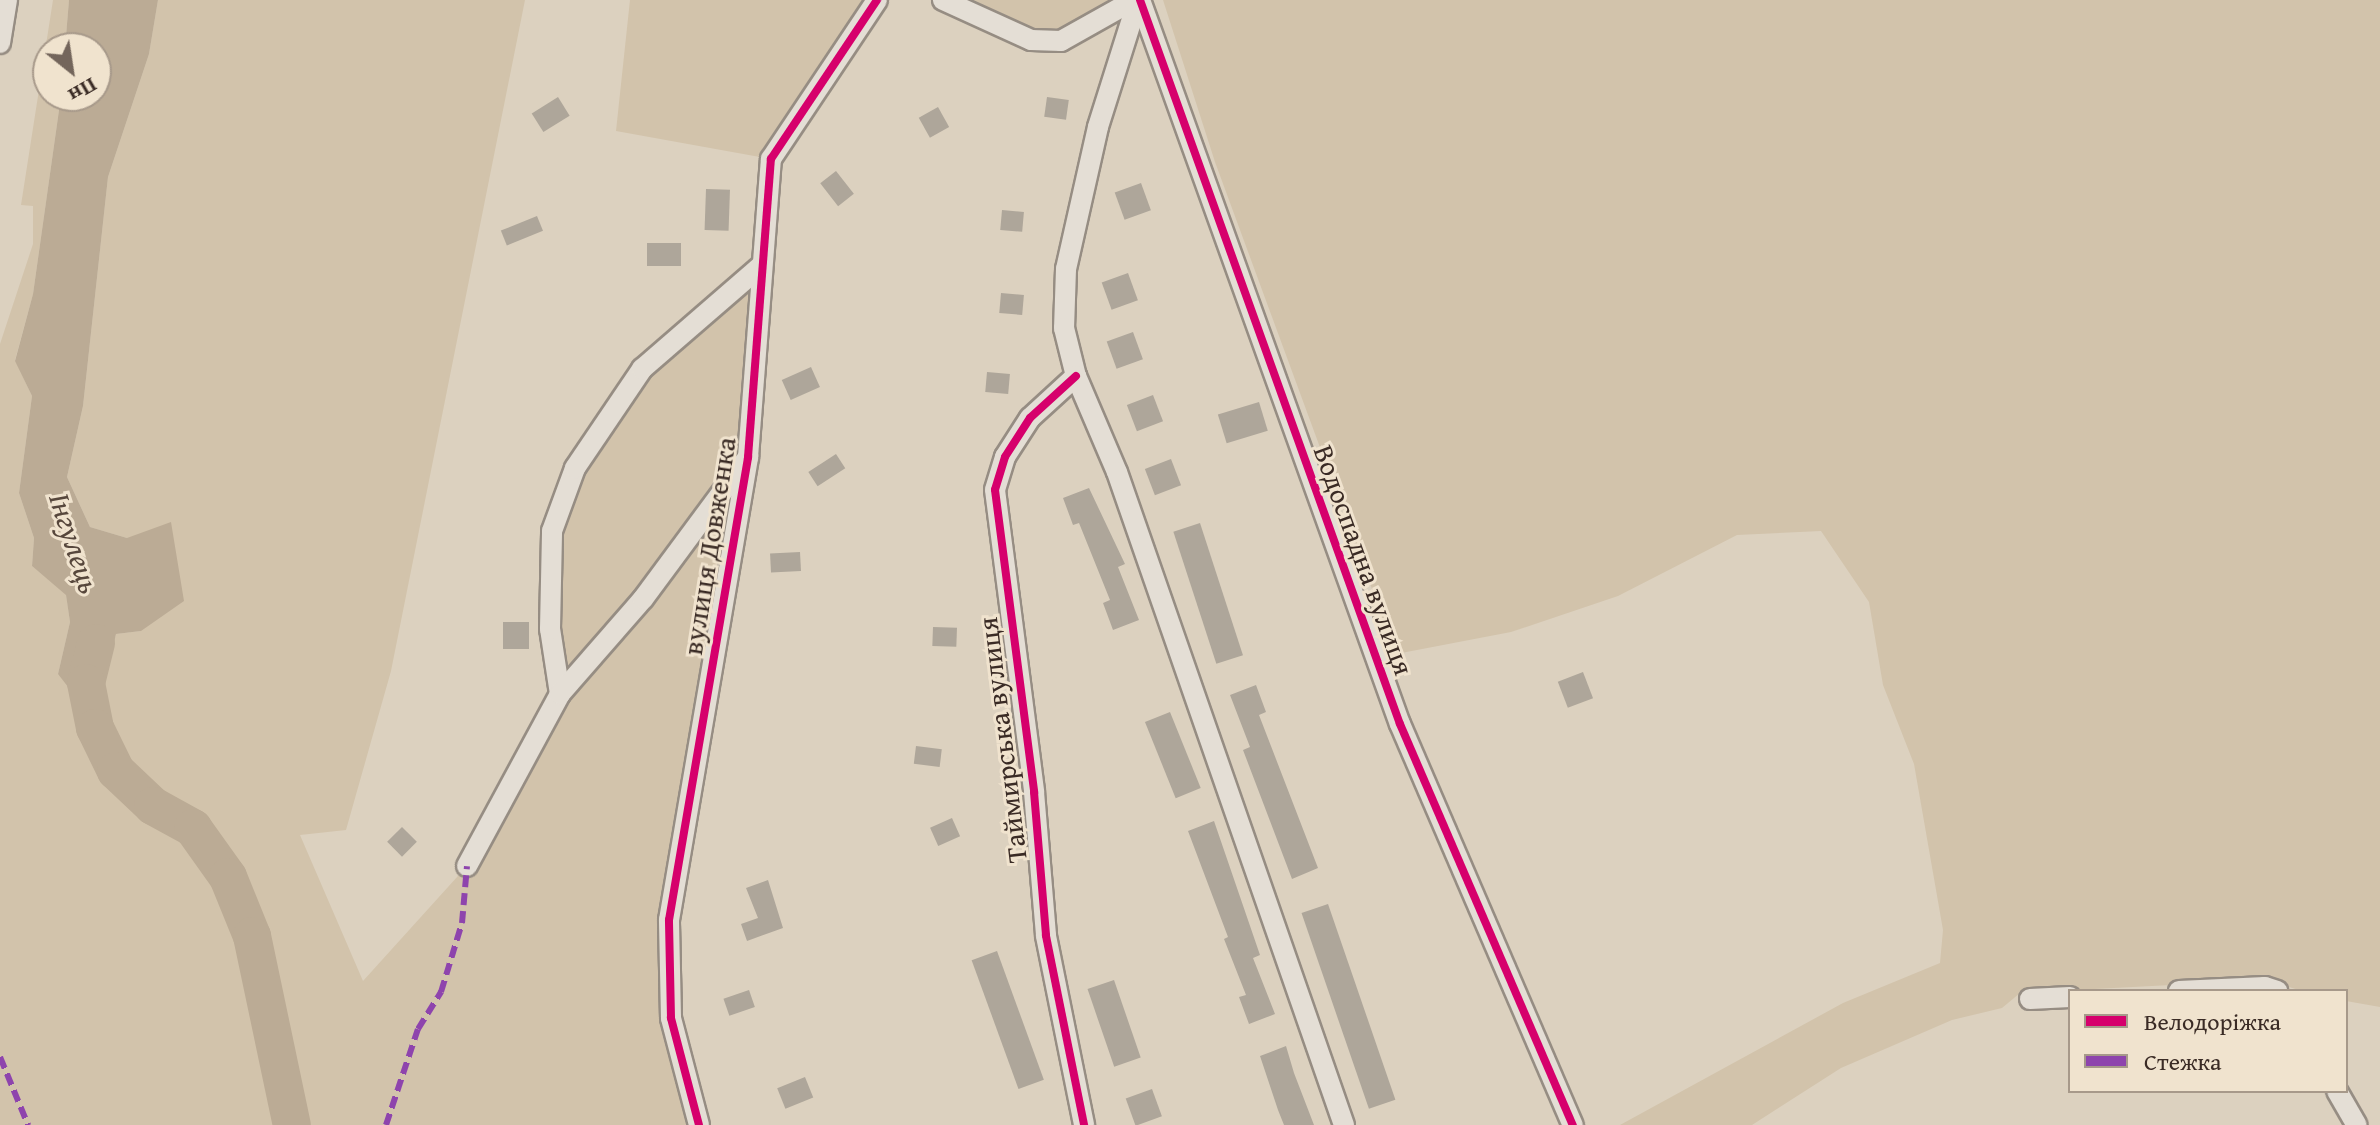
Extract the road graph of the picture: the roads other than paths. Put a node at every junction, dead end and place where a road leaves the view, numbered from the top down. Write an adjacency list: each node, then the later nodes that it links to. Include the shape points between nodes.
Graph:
1 (7, 0): 5 (street)
2 (943, 0): 3 (street, via 1031,40 1061,41)
3 (1138, 0): 7 (street, via 1098,127 1066,269 1064,328); 19 (street, Водоспадна вулиця, via 1400,724)
4 (870, 5): 6 (street, вулиця Довженка, via 771,159)
5 (0, 43)
6 (761, 266): 8 (street, вулиця Довженка); 9 (street, via 642,369 575,468 552,531 550,629)
7 (1076, 376): 17 (street, Таймирська вулиця, via 1030,418 1005,457 995,490 1034,792 1046,936); 18 (street, via 1117,472)
8 (748, 457): 9 (street, вулиця Довженка, via 643,599); 16 (street, вулиця Довженка, via 669,920 671,1018)
9 (560, 694): 10 (street, вулиця Довженка)
10 (467, 866)
11 (2222, 989): 12 (street)
12 (2271, 989)
13 (2068, 997): 14 (street)
14 (2030, 999)
15 (2338, 1093): 20 (street)
16 (699, 1125)
17 (1084, 1125)
18 (1344, 1125)
19 (1573, 1125)
20 (2357, 1125)

